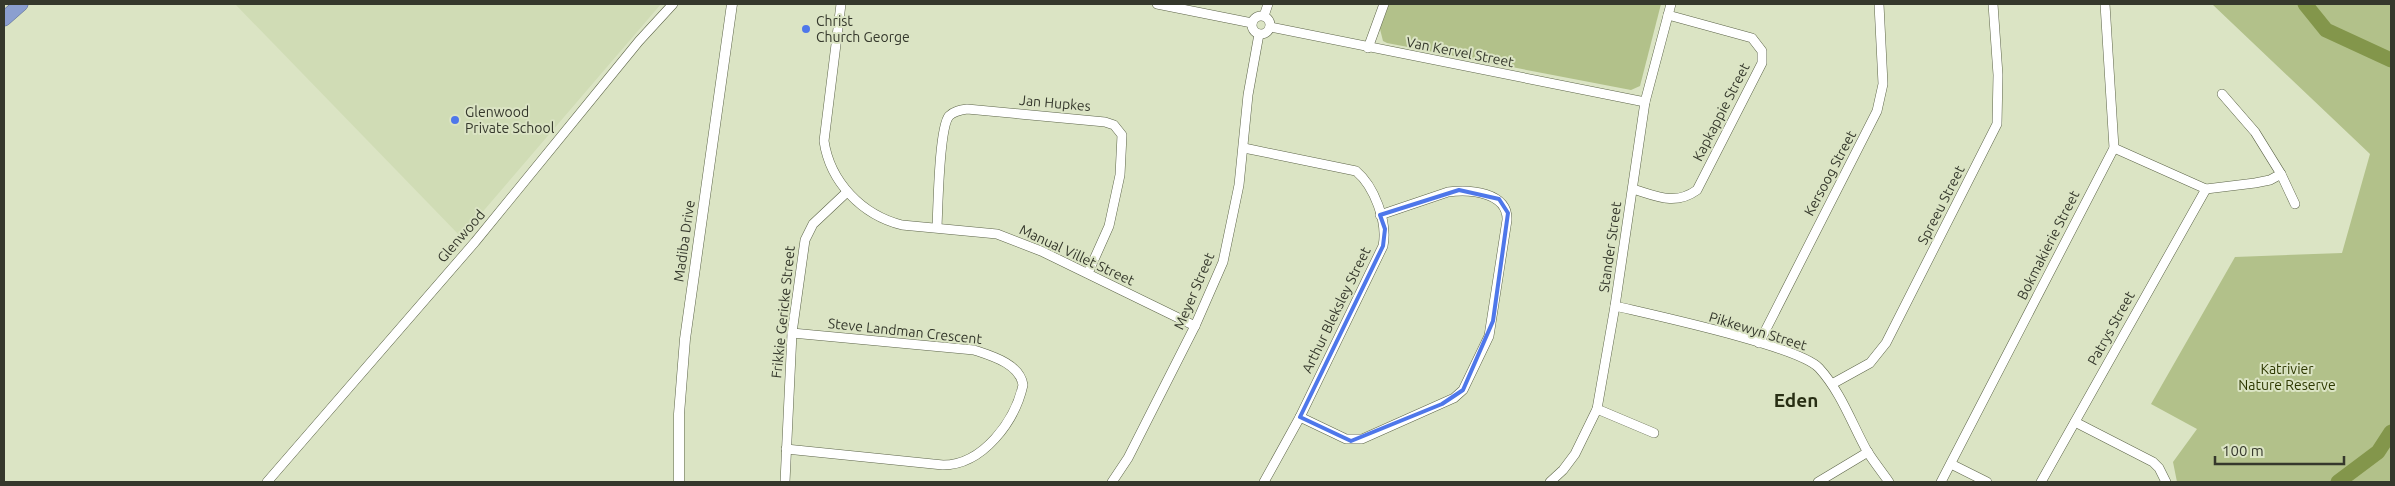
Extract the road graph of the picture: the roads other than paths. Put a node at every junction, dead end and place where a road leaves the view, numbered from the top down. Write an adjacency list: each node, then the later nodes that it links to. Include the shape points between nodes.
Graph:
1 (21, 4): 14 (highway)
2 (673, 4): 43 (street, Glenwood, via 475,242)
3 (732, 4): 44 (street, Madiba Drive, via 684,348)
4 (841, 4): 26 (street, Manual Villet Street, via 824,141 826,155)
5 (1157, 4): 15 (street)
6 (1268, 4): 13 (street)
7 (1384, 4): 18 (street)
8 (1671, 4): 12 (street, Stander Street)
9 (1879, 4): 34 (street, Kersoog Street, via 1883,84 1877,111)
10 (1993, 4): 35 (street, Spreeu Street, via 1998,75 1997,124 1886,343 1870,363)
11 (2105, 4): 22 (street)
12 (1668, 15): 20 (street, Stander Street); 24 (street, Kapkappie Street, via 1752,38 1762,51 1762,63 1696,190 1686,197 1672,200)
13 (1264, 16): 15 (street, via 1258,16); 16 (street, via 1269,19)
14 (4, 19)
15 (1252, 23): 17 (street)
16 (1270, 27): 17 (street, via 1267,32); 18 (street, Van Kervel Street)
17 (1259, 34): 21 (street, Meyer Street, via 1249,89)
18 (1368, 48): 20 (street, Van Kervel Street)
19 (2222, 94): 23 (street, via 2255,132)
20 (1645, 102): 24 (street, Stander Street)
21 (1244, 148): 28 (street, Arthur Bleksley Street, via 1356,171 1368,184); 32 (street, Meyer Street, via 1240,185 1223,262)
22 (2114, 148): 25 (street); 42 (street, Bokmakierie Street)
23 (2281, 174): 25 (street, via 2270,180); 27 (street)
24 (1633, 189): 31 (street, Stander Street)
25 (2206, 189): 38 (street, Patrys Street)
26 (847, 192): 29 (street, Manual Villet Street, via 888,221); 33 (street, Frikkie Gericke Street, via 822,214 808,232)
27 (2295, 204)
28 (1380, 215): 37 (street, Arthur Bleksley Street, via 1385,229 1383,246); 37 (street, via 1459,190 1502,202 1508,220 1489,336 1463,390 1454,398 1362,439 1346,439)
29 (937, 227): 30 (street, Manual Villet Street, via 997,234); 30 (street, Jan Hupkes, via 944,132 949,116 956,111 967,109 1105,122 1117,128 1123,138 1120,175 1109,226)
30 (1088, 273): 32 (street, Manual Villet Street)
31 (1615, 306): 34 (street, Pikkewyn Street); 36 (street, Stander Street)
32 (1194, 326): 46 (street, Meyer Street, via 1128,458)
33 (792, 333): 40 (street, Frikkie Gericke Street); 40 (street, Steve Landman Crescent, via 974,350 999,359 1016,371 1023,386 1016,408 991,443 960,463 943,465)
34 (1759, 344): 35 (street, Pikkewyn Street, via 1807,359)
35 (1832, 384): 41 (street, Pikkewyn Street)
36 (1597, 409): 39 (street); 48 (street, Stander Street, via 1575,454)
37 (1300, 417): 47 (street, Arthur Bleksley Street)
38 (2075, 422): 53 (street, Patrys Street); 54 (street, via 2153,462)
39 (1654, 433)
40 (786, 449): 45 (street, Frikkie Gericke Street)
41 (1868, 452): 49 (street); 50 (street, Pikkewyn Street)
42 (1951, 464): 51 (street, Bokmakierie Street); 52 (street)
43 (267, 482)
44 (678, 482)
45 (785, 482)
46 (1112, 482)
47 (1264, 482)
48 (1550, 482)
49 (1818, 482)
50 (1889, 482)
51 (1941, 482)
52 (1987, 482)
53 (2041, 482)
54 (2166, 482)

